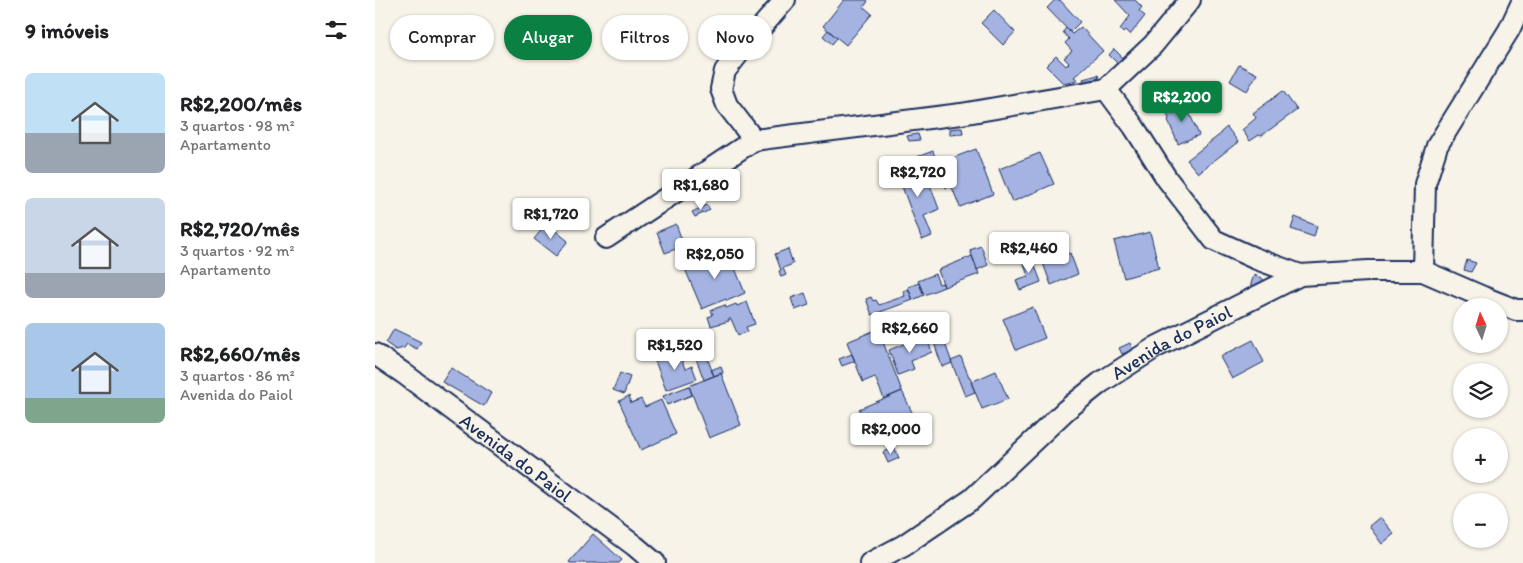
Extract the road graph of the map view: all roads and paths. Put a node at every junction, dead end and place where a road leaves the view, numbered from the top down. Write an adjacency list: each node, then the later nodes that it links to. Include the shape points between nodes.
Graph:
1 (785, 0): 5 (street, via 725,71 721,90 727,104)
2 (1190, 0): 4 (street, via 1153,45)
3 (1523, 0): 7 (street, via 1509,30 1437,146 1425,184)
4 (1106, 89): 5 (street, via 961,114); 8 (street, via 1167,179 1214,240)
5 (754, 140): 6 (street)
6 (606, 238)
7 (1423, 271): 8 (street, Avenida do Paiol); 9 (street, Avenida do Paiol)
8 (1300, 275): 12 (street, Avenida do Paiol, via 1156,347 1100,383 1066,410 971,499 904,545)
9 (1523, 310)
10 (375, 354): 11 (street, Avenida do Paiol)
11 (655, 563)
12 (870, 563)

